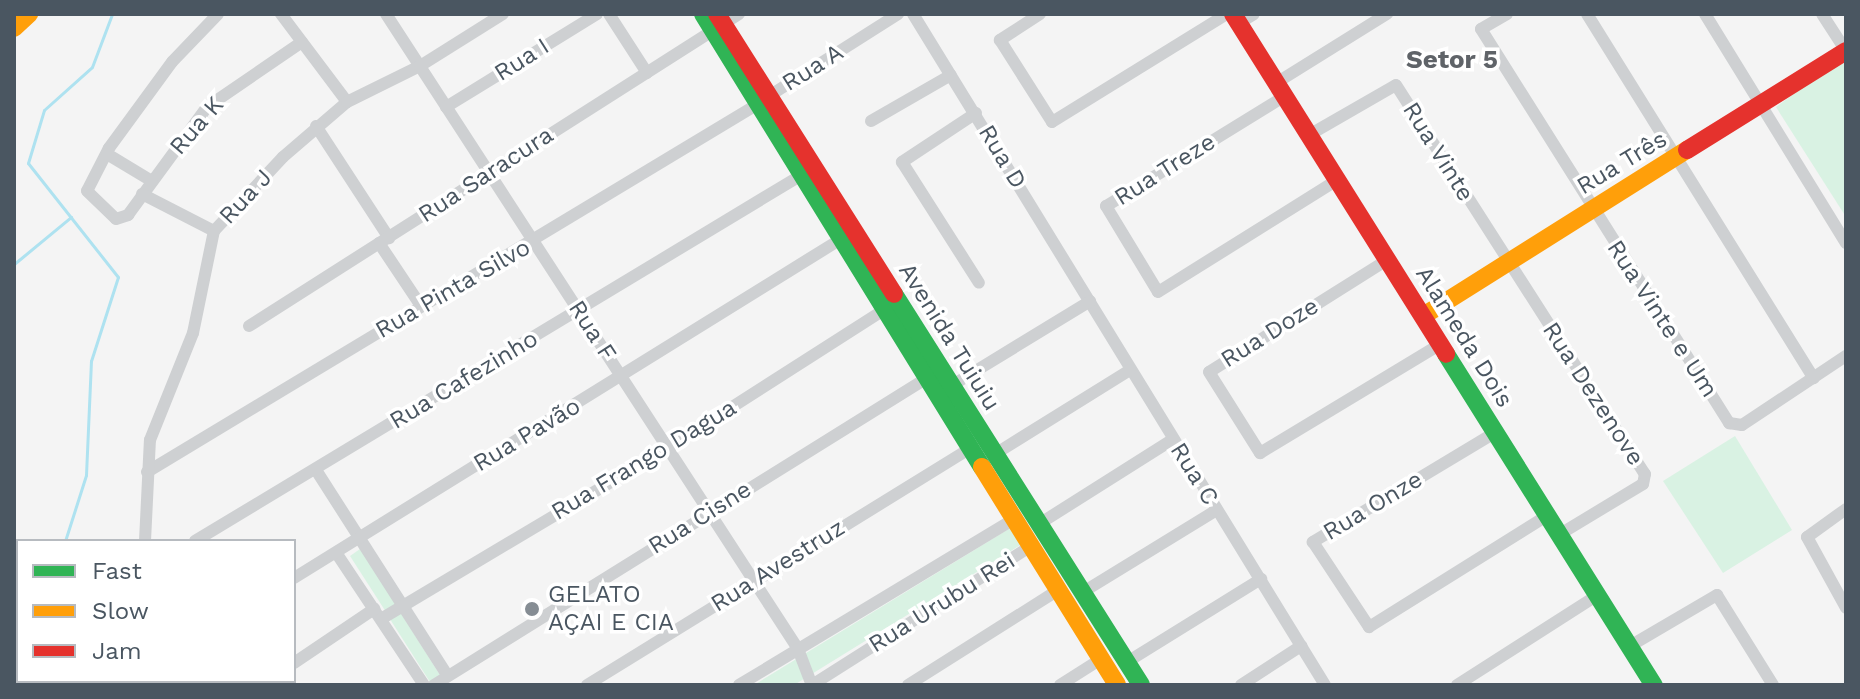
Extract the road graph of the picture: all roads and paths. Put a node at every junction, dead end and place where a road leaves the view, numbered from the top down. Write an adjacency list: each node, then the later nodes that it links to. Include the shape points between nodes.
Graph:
1 (218, 14): 31 (street, via 172,62)
2 (281, 14): 17 (street)
3 (386, 14): 19 (street, Rua F)
4 (503, 14): 19 (street, Rua J)
5 (597, 14): 26 (street, Rua I)
6 (609, 14): 20 (street)
7 (898, 14): 23 (street, Rua A)
8 (913, 14): 21 (street, Rua D)
9 (1040, 14): 15 (street, via 1000,40 1052,122)
10 (1387, 14): 22 (street)
11 (1507, 14): 38 (street, Rua Vinte e Um, via 1481,29)
12 (1587, 14): 32 (street)
13 (1705, 14): 25 (street)
14 (1822, 14): 18 (street)
15 (1238, 16): 22 (main road, Alameda Dois)
16 (719, 19): 20 (street, Rua Saracura); 23 (main road, Avenida Tuiuiu)
17 (302, 42): 24 (street); 36 (street, Rua K, via 207,107)
18 (1846, 51): 25 (main road, Rua Três)
19 (420, 66): 24 (street, Rua J); 26 (street, Rua F)
20 (647, 73): 34 (street, Rua Saracura)
21 (951, 75): 27 (street, Rua D); 28 (street)
22 (1280, 90): 30 (main road, Alameda Dois); 35 (street, Rua Treze, via 1106,206 1158,292)
23 (763, 100): 33 (main road, Avenida Tuiuiu); 42 (street, Rua Pinta Silvo)
24 (347, 102): 29 (street, Rua J)
25 (1759, 104): 32 (main road, Rua Três); 43 (street)
26 (446, 107): 34 (street, Rua F)
27 (976, 113): 46 (street, via 902,162); 47 (street, Rua D)
28 (871, 121)
29 (316, 126): 39 (street, Rua J); 41 (street)
30 (1309, 135): 35 (main road, Alameda Dois); 45 (street, Rua Vinte, via 1396,85)
31 (107, 154): 36 (street); 37 (street, Rua K, via 88,196 122,220)
32 (1677, 159): 38 (main road, Rua Três); 58 (street)
33 (808, 171): 40 (main road, Avenida Tuiuiu); 50 (street, Rua Cafezinho); 54 (main road, Avenida Tuiuiu)
34 (489, 172): 41 (street, Rua Saracura); 42 (street, Rua F)
35 (1337, 180): 44 (main road, Alameda Dois)
36 (152, 181): 37 (street, Rua K)
37 (142, 194): 39 (street)
38 (1592, 209): 45 (main road, Rua Três); 58 (street, Rua Vinte e Um, via 1733,426)
39 (214, 231): 67 (street, Rua J, via 193,333 150,440)
40 (841, 239): 49 (main road, Avenida Tuiuiu); 59 (street, Rua Pavão)
41 (384, 240): 48 (street); 52 (street, Rua Saracura)
42 (534, 242): 48 (street, Rua Pinta Silvo); 50 (street, Rua F)
43 (1846, 243)
44 (1387, 260): 51 (main road, Alameda Dois); 53 (street, Rua Doze, via 1209,372 1260,453)
45 (1509, 263): 51 (main road, Rua Três); 74 (street, Rua Dezenove, via 1646,477 1643,484)
46 (979, 283)
47 (1090, 301): 56 (street, Rua C); 60 (street)
48 (421, 306): 67 (street, Rua Pinta Silvo)
49 (885, 309): 54 (main road, Avenida Tuiuiu); 63 (street, Rua Frango Dagua)
50 (579, 311): 59 (street, Rua F); 66 (street, Rua Cafezinho)
51 (1423, 316): 53 (main road, Alameda Dois)
52 (249, 326)
53 (1441, 344): 61 (main road, Alameda Dois)
54 (922, 354): 57 (main road, Avenida Tuiuiu); 60 (main road, Avenida Tuiuiu)
55 (1846, 356): 58 (street)
56 (1130, 370): 62 (street, Rua C); 65 (street)
57 (927, 378): 64 (main road, Avenida Tuiuiu); 70 (street, Rua Cisne)
58 (1814, 378)
59 (623, 379): 63 (street, Rua F); 75 (street, Rua Pavão)
60 (951, 386): 65 (main road, Avenida Tuiuiu)
61 (1496, 432): 71 (main road, Alameda Dois); 71 (street, Rua Onze, via 1313,542 1369,627)
62 (1172, 440): 69 (street, Rua C); 73 (street)
63 (668, 448): 70 (street, Rua F); 86 (street, Rua Frango Dagua)
64 (971, 448): 72 (main road, Avenida Tuiuiu); 82 (street, Rua Avestruz)
65 (995, 454): 73 (main road, Avenida Tuiuiu)
66 (316, 470): 75 (street); 77 (street, Rua Cafezinho)
67 (147, 472): 76 (street, Rua J)
68 (1846, 509): 87 (street, via 1810,531 1807,541)
69 (1217, 510): 81 (street, Rua C); 84 (street)
70 (709, 512): 82 (street, Rua F); 95 (street, Rua Cisne)
71 (1548, 515): 74 (main road, Alameda Dois)
72 (1014, 519): 78 (main road, Avenida Tuiuiu); 91 (street)
73 (1039, 524): 84 (main road, Avenida Tuiuiu)
74 (1560, 534): 85 (main road, Alameda Dois)
75 (360, 538): 79 (street, Rua Pavão); 86 (street)
76 (145, 539)
77 (198, 539)
78 (1031, 546): 83 (main road, Avenida Tuiuiu); 101 (street, Rua Urubu Rei)
79 (337, 554): 80 (street, Rua Pavão); 88 (street)
80 (296, 577)
81 (1261, 579): 89 (street, Rua C); 94 (street)
82 (754, 581): 91 (street, Rua F); 99 (street, Rua Avestruz)
83 (1058, 590): 92 (main road, Avenida Tuiuiu); 102 (street)
84 (1083, 592): 94 (main road, Avenida Tuiuiu)
85 (1598, 595): 90 (main road, Alameda Dois); 108 (street)
86 (401, 606): 88 (street, Rua Frango Dagua); 95 (street)
87 (1846, 608)
88 (378, 614): 93 (street); 97 (street)
89 (1301, 646): 106 (street); 107 (street, Rua C)
90 (1630, 646): 96 (main road, Alameda Dois); 109 (street, via 1717,595)
91 (798, 649): 100 (street); 101 (street, Rua F)
92 (1101, 659): 103 (street); 104 (main road, Avenida Tuiuiu)
93 (296, 662)
94 (1127, 662): 105 (main road, Avenida Tuiuiu)
95 (447, 675): 98 (street, Rua Cisne)
96 (1650, 683)
97 (424, 685)
98 (434, 685)
99 (587, 685)
100 (739, 685)
101 (812, 685)
102 (908, 685)
103 (1060, 685)
104 (1117, 685)
105 (1141, 685)
106 (1241, 685)
107 (1325, 685)
108 (1457, 685)
109 (1773, 685)

